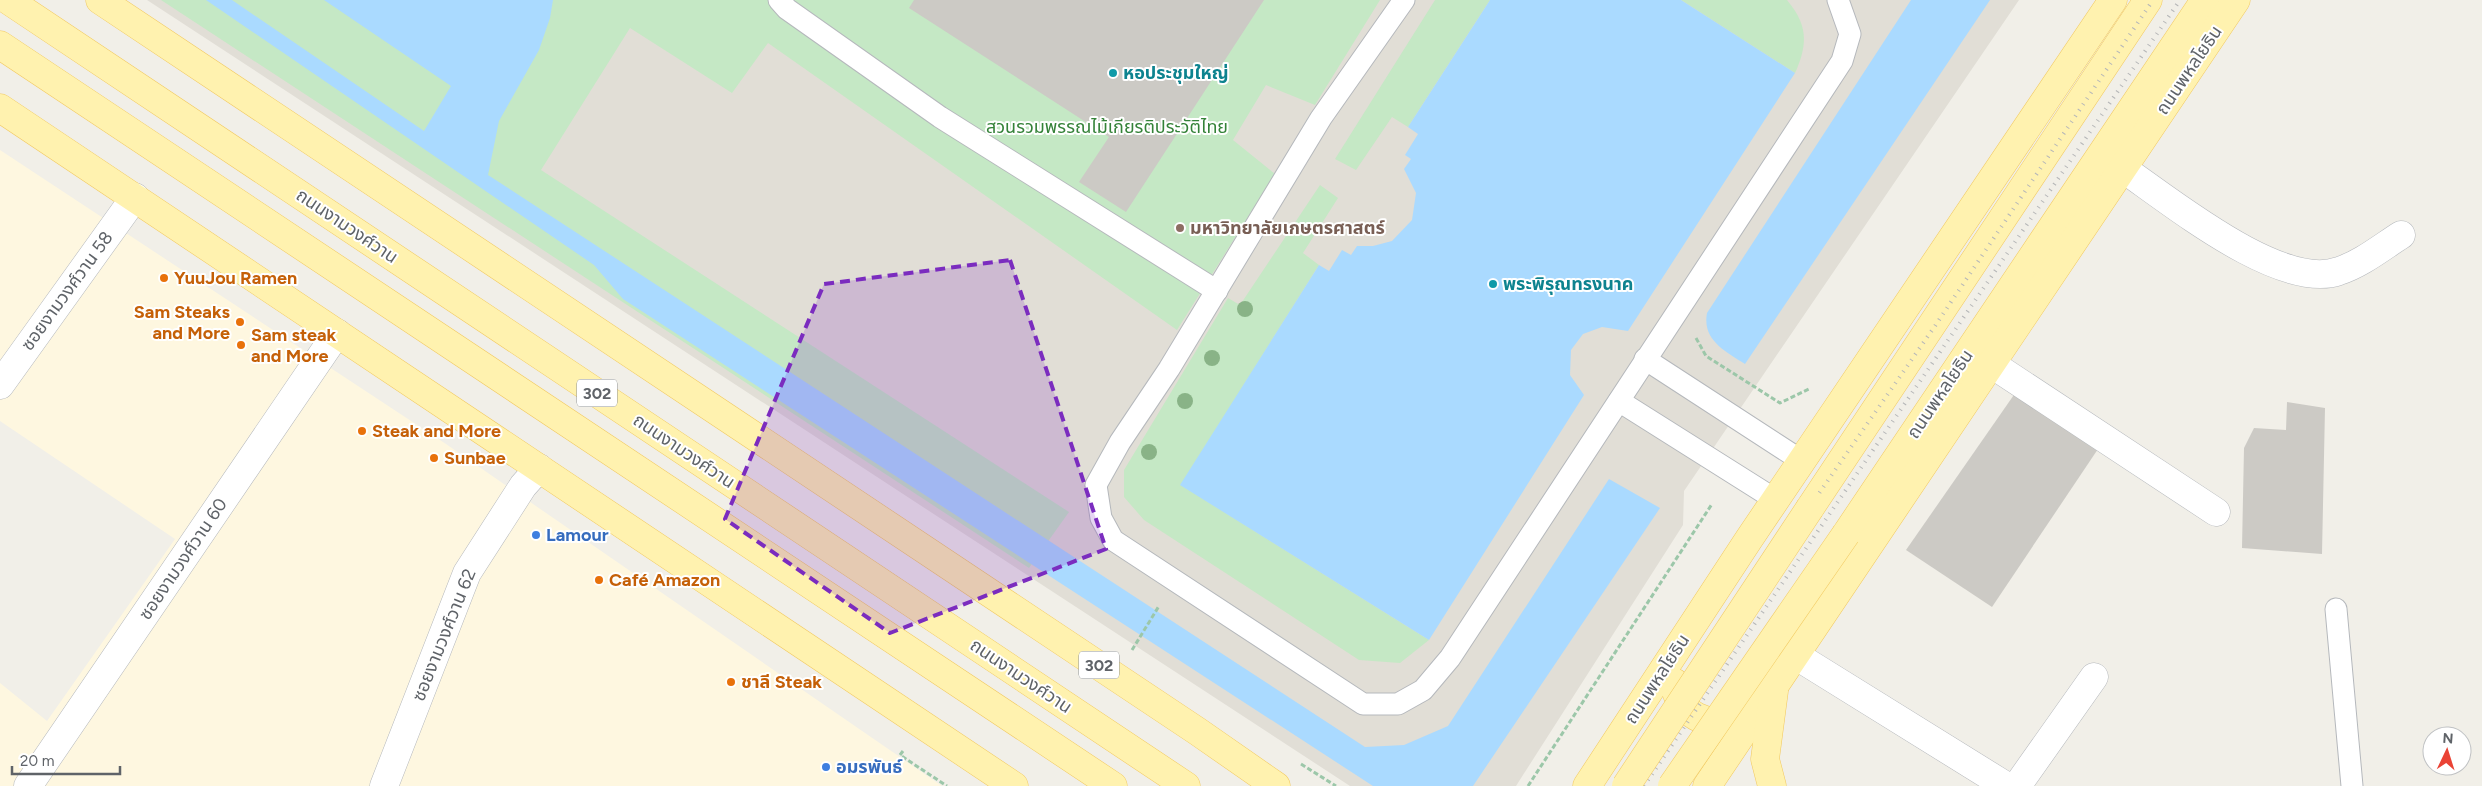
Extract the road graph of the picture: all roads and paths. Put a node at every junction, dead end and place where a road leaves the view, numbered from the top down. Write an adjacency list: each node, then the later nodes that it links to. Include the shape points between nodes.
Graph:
1 (8, 0): 41 (main road, ถนนงามวงศ์วาน / 302)
2 (100, 0): 42 (main road, 302)
3 (779, 0): 15 (lane, via 787,9 940,117)
4 (1404, 0): 15 (lane, via 1321,118)
5 (1838, 0): 18 (lane, via 1850,34 1842,61)
6 (2113, 0): 23 (main road, ถนนพหลโยธิน)
7 (2148, 0): 45 (main road, ถนนพหลโยธิน, bridge)
8 (2205, 0): 46 (main road, ถนนพหลโยธิน, bridge, via 1846,534)
9 (2236, 0): 12 (main road, ถนนพหลโยธิน)
10 (0, 45): 40 (main road, 302)
11 (0, 108): 13 (main road)
12 (2122, 168): 14 (street, via 2238,247 2278,266 2317,275 2339,272); 19 (main road, ถนนพหลโยธิน)
13 (135, 197): 16 (main road); 20 (street, ซอยงามวงศ์วาน 58)
14 (2401, 235)
15 (1217, 291): 22 (lane, via 1096,485 1100,518 1113,540 1363,704 1398,704 1423,690 1450,658)
16 (337, 333): 24 (main road); 36 (street, ซอยงามวงศ์วาน 60)
17 (1706, 356): 21 (path, via 1780,403)
18 (1645, 359): 22 (lane); 23 (lane)
19 (1990, 363): 27 (street); 32 (main road, ถนนพหลโยธิน)
20 (0, 385)
21 (1811, 388)
22 (1619, 401): 25 (lane)
23 (1802, 460): 25 (main road, ถนนพหลโยธิน)
24 (539, 468): 37 (street, ซอยงามวงศ์วาน 62, via 523,486 467,573); 39 (main road)
25 (1776, 500): 30 (main road, ถนนพหลโยธิน)
26 (1712, 504): 43 (path)
27 (2216, 512)
28 (1158, 608): 31 (path)
29 (2336, 609): 51 (lane)
30 (1689, 631): 34 (main road, via 1678,656 1674,684 1677,698 1687,711 1708,720 1734,718 1753,706); 44 (main road, ถนนพหลโยธิน)
31 (1130, 652)
32 (1794, 655): 34 (main road, ถนนพหลโยธิน); 49 (street)
33 (2094, 677): 50 (street)
34 (1775, 684): 47 (main road, ถนนพหลโยธิน); 48 (main road, via 1765,759)
35 (900, 755): 38 (path)
36 (28, 786)
37 (384, 786)
38 (947, 786)
39 (1014, 786)
40 (1113, 786)
41 (1186, 786)
42 (1276, 786)
43 (1528, 786)
44 (1587, 786)
45 (1626, 786)
46 (1672, 786)
47 (1707, 786)
48 (1772, 786)
49 (2006, 786)
50 (2017, 786)
51 (2352, 786)

